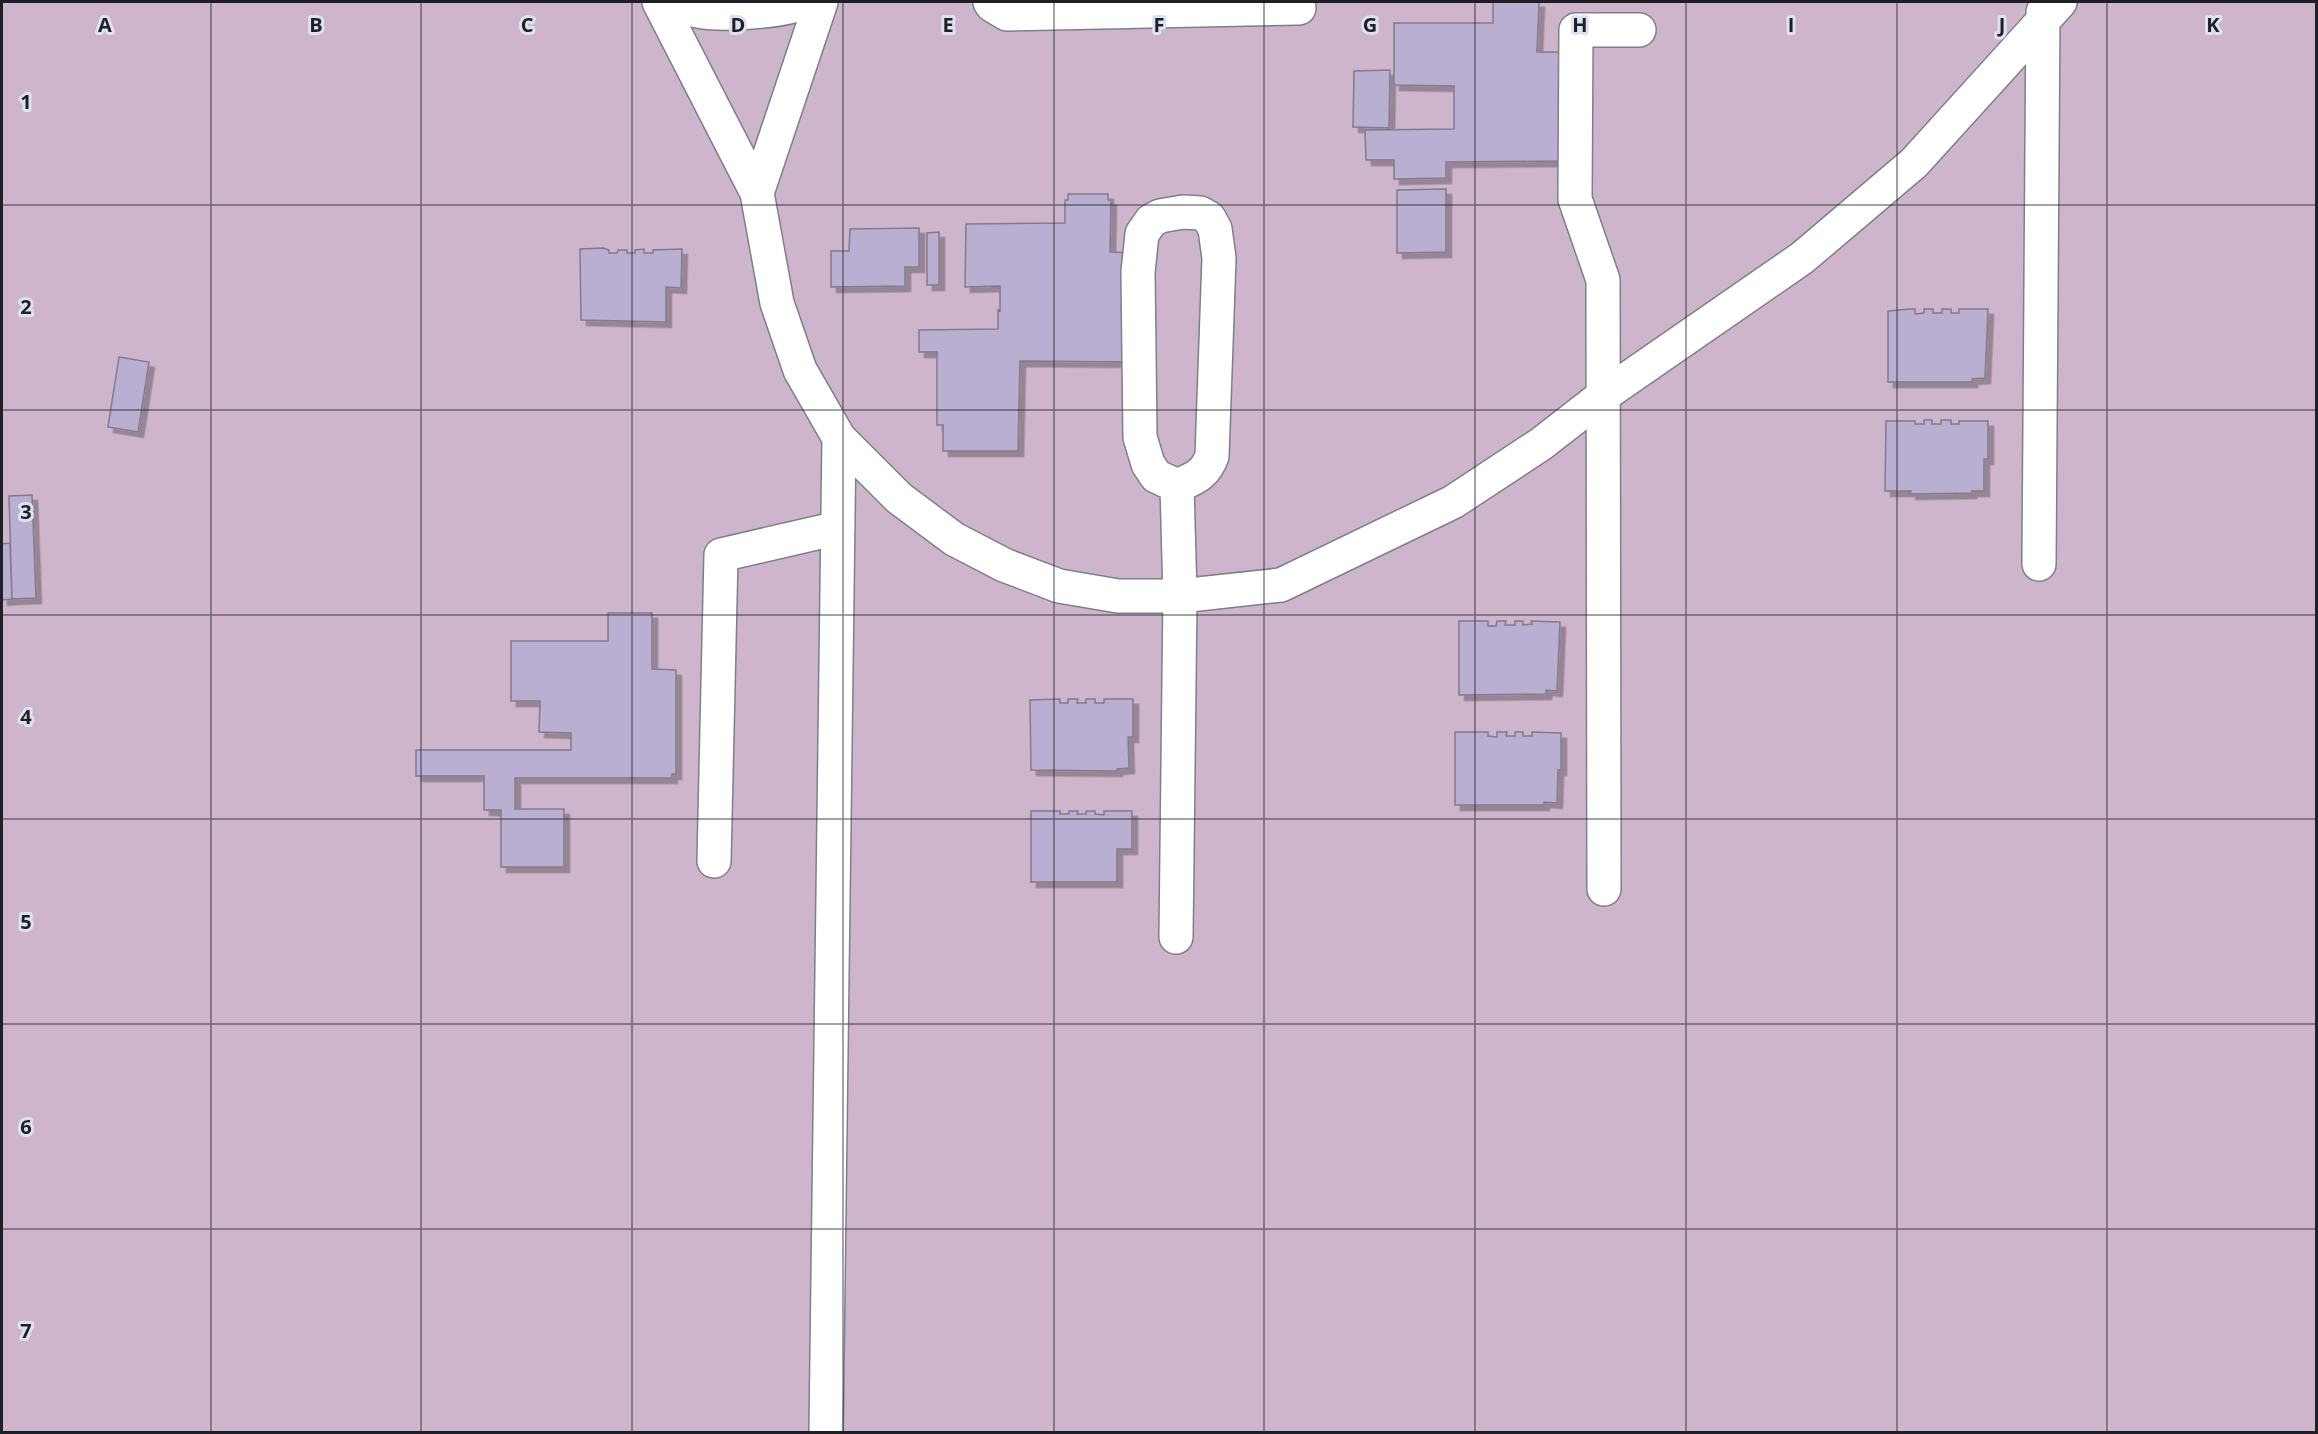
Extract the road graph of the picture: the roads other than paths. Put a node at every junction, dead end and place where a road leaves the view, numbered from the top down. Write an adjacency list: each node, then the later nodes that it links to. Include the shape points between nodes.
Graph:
1 (659, 2): 9 (street)
2 (676, 2): 3 (street, via 698,11 727,12 773,10)
3 (804, 2)
4 (820, 2): 9 (street)
5 (990, 2): 6 (street, via 1007,14)
6 (1299, 8)
7 (2048, 8): 10 (street, via 1897,178 1802,258); 14 (street)
8 (1639, 30): 10 (street, via 1576,30 1575,199 1603,280)
9 (756, 193): 11 (street, via 777,303 800,369)
10 (1604, 394): 15 (street, via 1541,444 1453,502 1356,550 1281,585); 17 (street)
11 (839, 438): 13 (street); 15 (street, via 899,498 954,540 1004,565 1059,586 1118,596)
12 (1176, 486): 12 (street, via 1156,476 1140,436 1138,272 1142,234 1151,220 1172,213 1200,213 1209,218 1215,230 1219,258 1212,456 1207,469); 15 (street)
13 (838, 528): 16 (street, via 721,555); 19 (street)
14 (2039, 564)
15 (1180, 596): 18 (street)
16 (714, 861)
17 (1605, 889)
18 (1176, 937)
19 (825, 1432)

